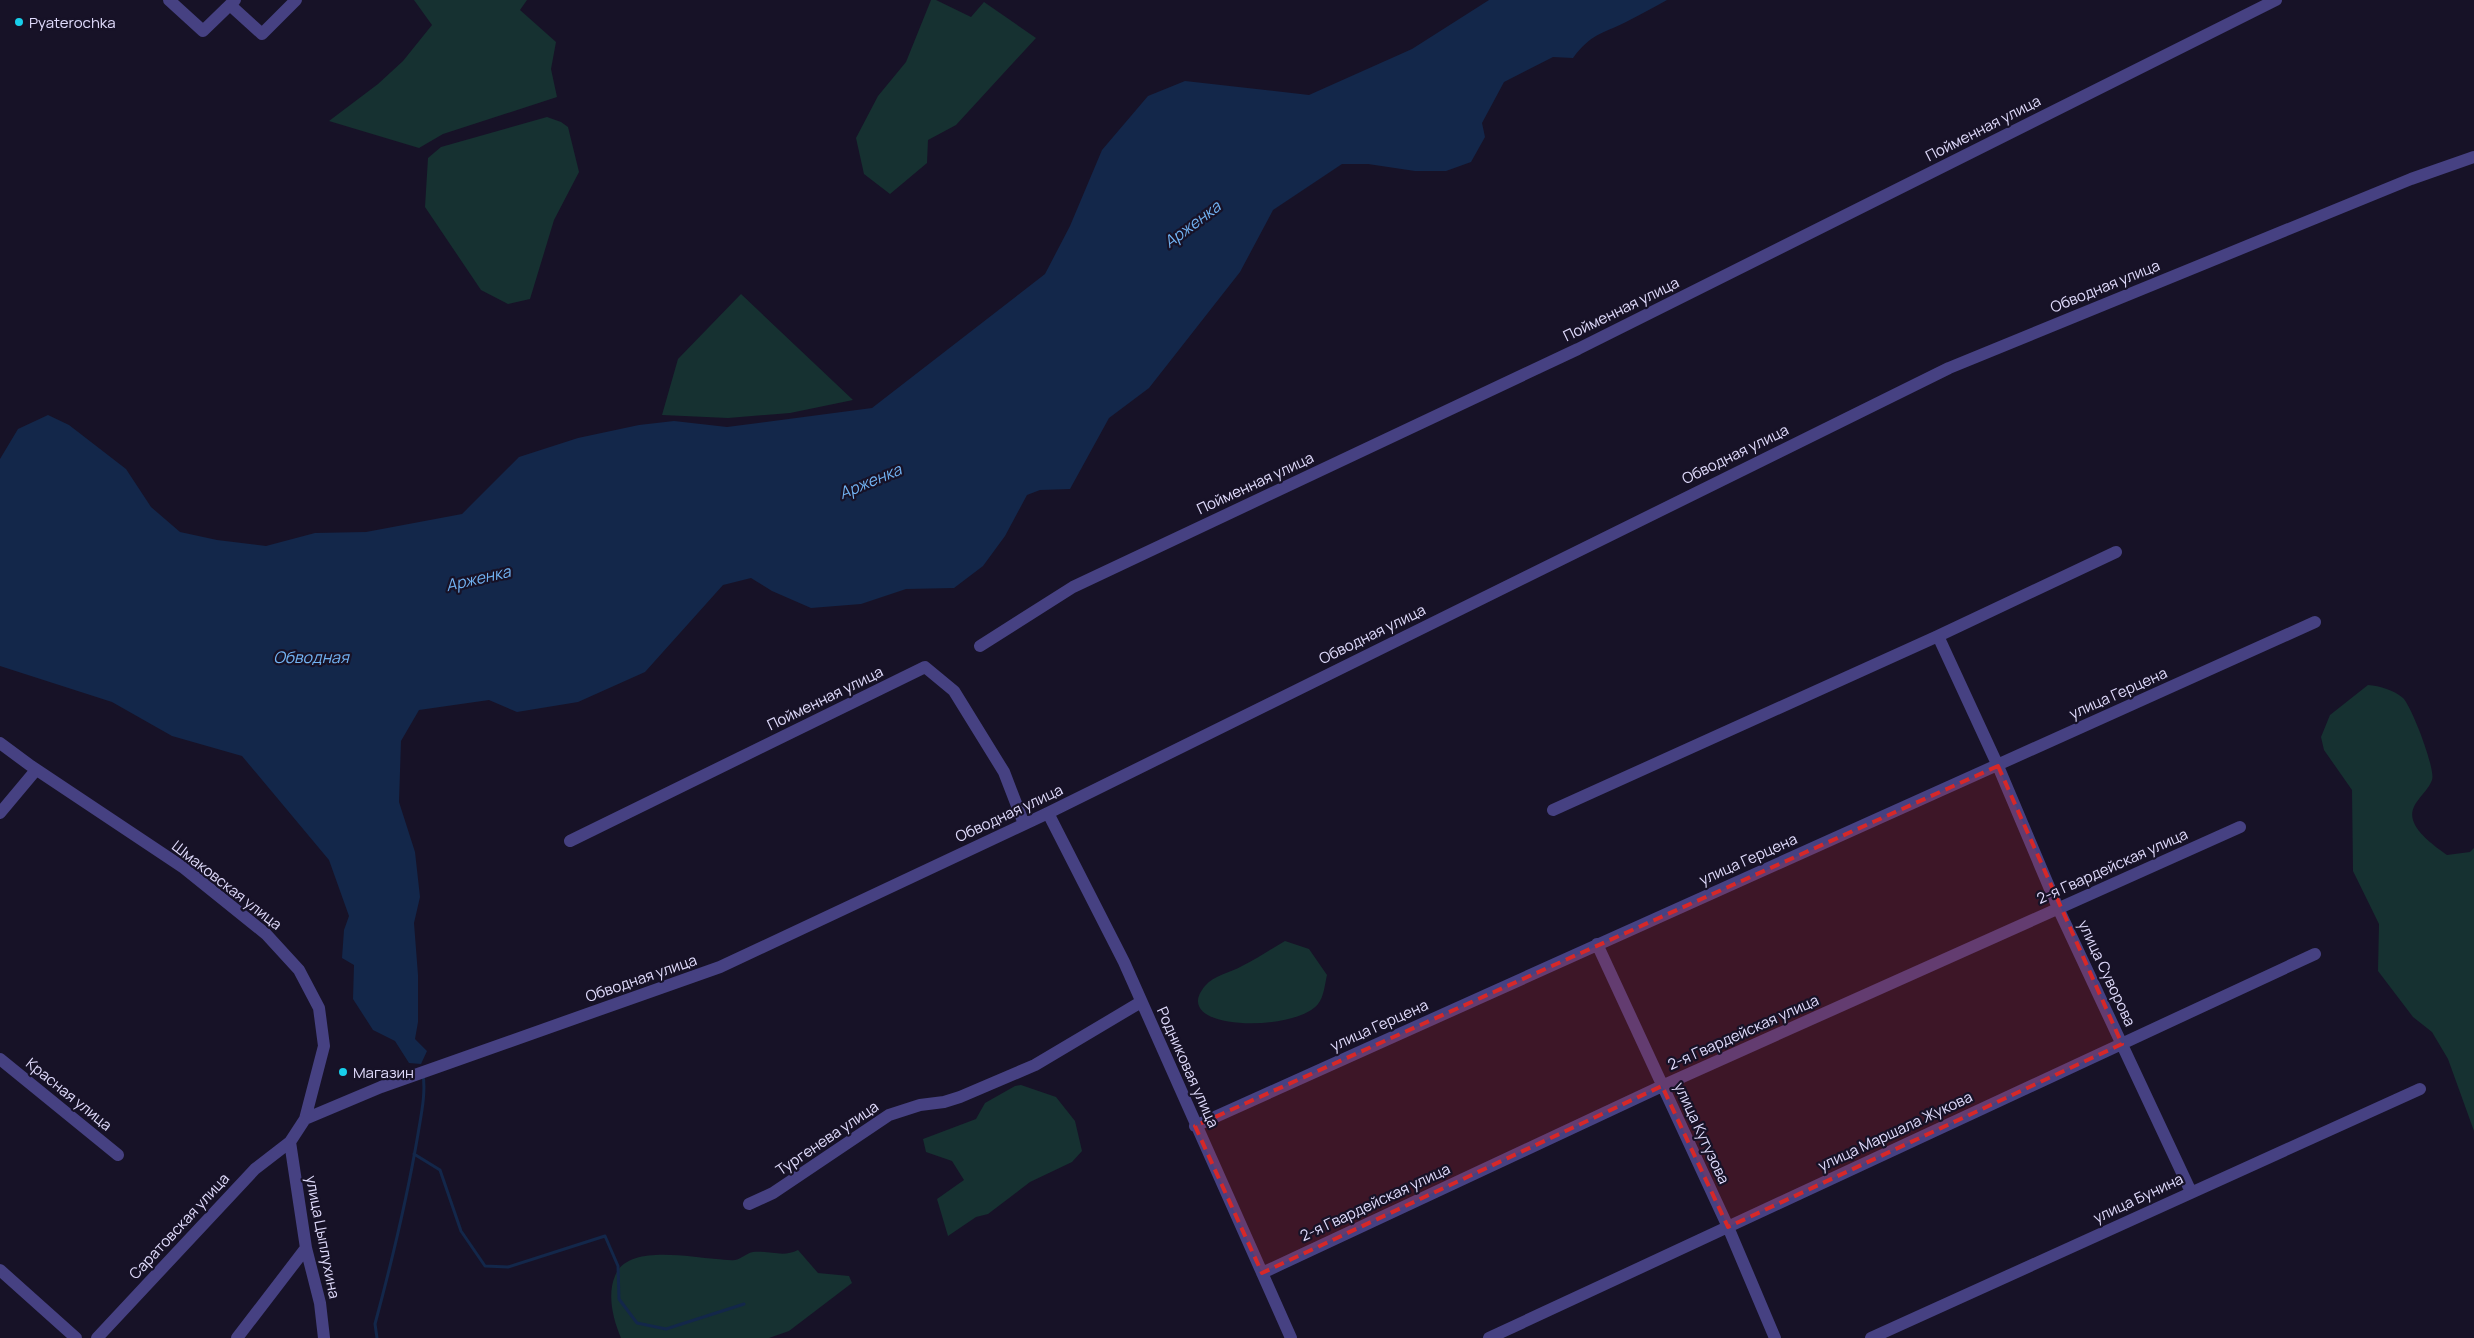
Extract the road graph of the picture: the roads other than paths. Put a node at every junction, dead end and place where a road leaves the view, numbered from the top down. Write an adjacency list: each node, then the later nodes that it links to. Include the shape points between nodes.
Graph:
1 (169, 0): 4 (street, via 203,31)
2 (296, 0): 4 (street, via 262,34)
3 (2276, 0): 9 (street, Пойменная улица, via 1578,349 1073,587)
4 (232, 3)
5 (2474, 156): 15 (street, Обводная улица, via 1949,368)
6 (2116, 552): 8 (street)
7 (2315, 622): 11 (street, улица Герцена)
8 (1938, 636): 11 (street, улица Суворова); 13 (street)
9 (980, 646)
10 (0, 743): 12 (street, Шмаковская улица)
11 (1998, 766): 19 (street, улица Суворова); 20 (street, улица Герцена)
12 (36, 770): 14 (street); 27 (street, Шмаковская улица, via 184,868 266,934 299,970 319,1008 324,1046)
13 (1553, 810)
14 (0, 813)
15 (1048, 813): 16 (street, Обводная улица); 22 (street, Родниковая улица)
16 (1024, 824): 18 (street, Пойменная улица, via 1004,772 954,691 925,667); 27 (street, Обводная улица, via 720,967 380,1087)
17 (2240, 827): 19 (street, 2-я Гвардейская улица)
18 (570, 841)
19 (2058, 908): 23 (street, улица Суворова); 25 (street, 2-я Гвардейская улица)
20 (1597, 944): 25 (street, улица Кутузова); 28 (street, улица Герцена)
21 (2315, 954): 23 (street, улица Маршала Жукова)
22 (1141, 1002): 28 (street, Родниковая улица); 32 (street, Тургенева улица, via 1035,1065 960,1097 889,1115 773,1193)
23 (2122, 1044): 31 (street, улица Суворова); 33 (street, улица Маршала Жукова)
24 (0, 1059): 30 (street, Красная улица)
25 (1662, 1086): 33 (street, улица Кутузова); 36 (street, 2-я Гвардейская улица)
26 (2420, 1089): 31 (street, улица Бунина)
27 (305, 1119): 29 (street)
28 (1195, 1126): 36 (street, Родниковая улица)
29 (290, 1142): 34 (street, улица Цыплухина); 38 (street, Саратовская улица, via 248,1176)
30 (118, 1155)
31 (2191, 1192): 44 (street, улица Бунина)
32 (749, 1204)
33 (1728, 1227): 42 (street, улица Маршала Жукова); 43 (street, улица Кутузова)
34 (306, 1248): 39 (street); 40 (street, улица Цыплухина, via 320,1303)
35 (0, 1270): 37 (street)
36 (1262, 1273): 41 (street, Родниковая улица)
37 (76, 1338)
38 (97, 1338)
39 (236, 1338)
40 (324, 1338)
41 (1291, 1338)
42 (1489, 1338)
43 (1775, 1338)
44 (1871, 1338)

